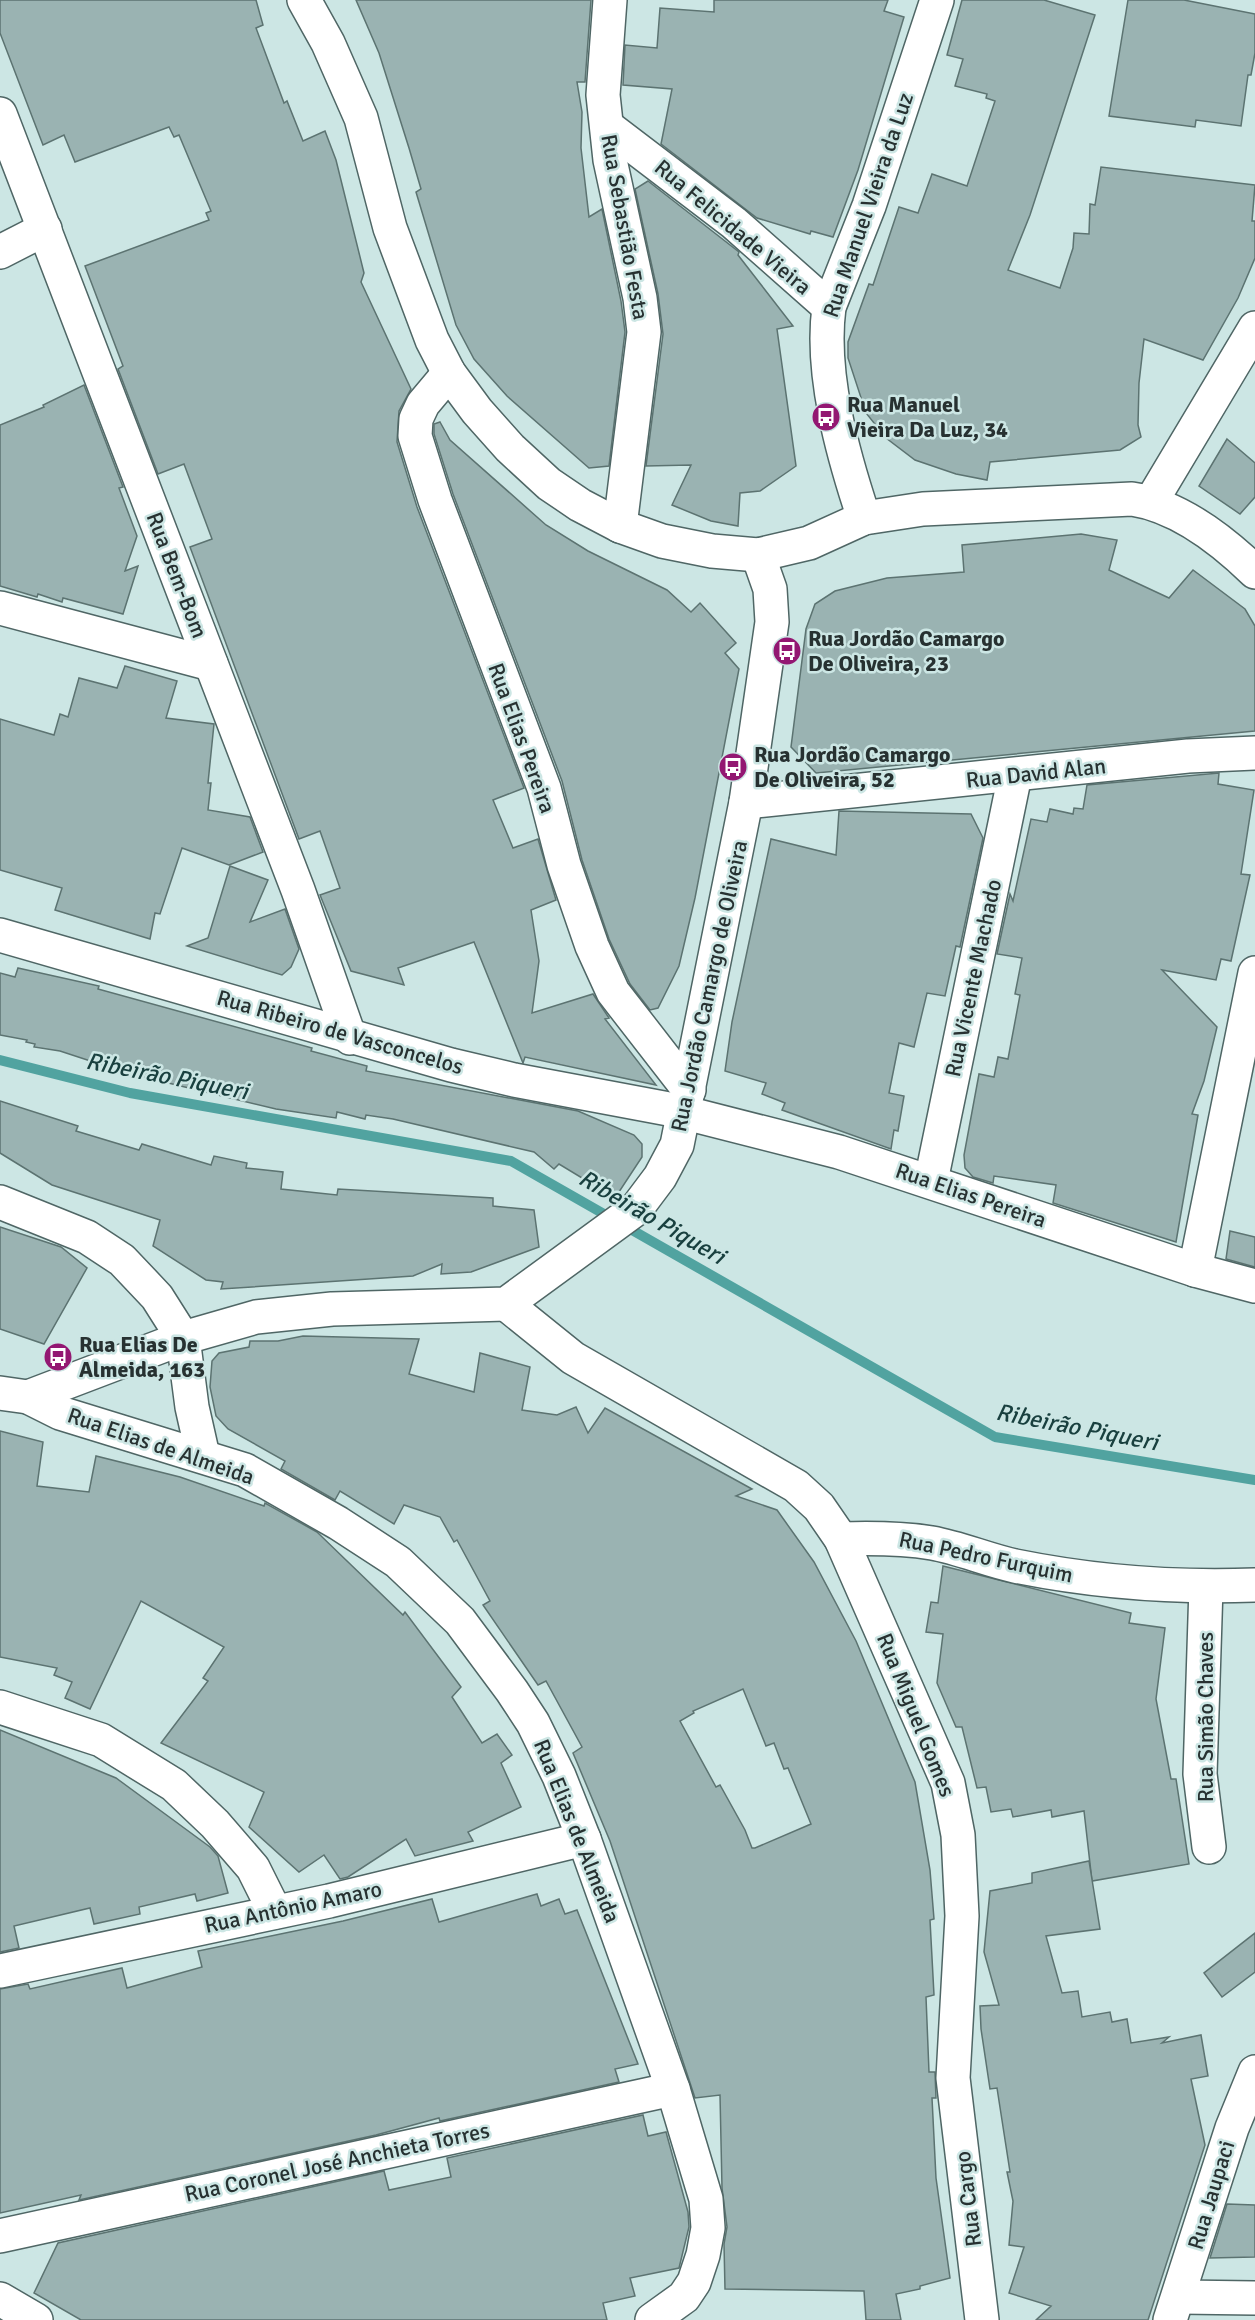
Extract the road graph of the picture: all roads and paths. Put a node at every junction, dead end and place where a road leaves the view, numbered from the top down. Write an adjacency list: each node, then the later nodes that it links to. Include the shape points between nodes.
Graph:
1 (304, 0): 10 (street, via 361,118 390,228 432,340)
2 (610, 0): 5 (street, Rua Sebastião Festa, via 603,95)
3 (937, 0): 8 (street, Rua Manuel Vieira da Luz, via 869,206)
4 (0, 114): 6 (street, Rua Bem-Bom)
5 (608, 127): 8 (street, Rua Felicidade Vieira, via 734,223); 13 (street, Rua Sebastião Festa, via 610,160 644,332)
6 (45, 229): 7 (street); 17 (street, Rua Bem-Bom)
7 (0, 252)
8 (829, 307): 12 (street, Rua Manuel Vieira da Luz, via 829,369 844,454)
9 (1255, 328): 11 (street)
10 (449, 373): 13 (street, via 510,448 549,484 579,505); 24 (street, Rua Elias Pereira, via 423,404 414,436 544,788 564,865 592,946 618,1000)
11 (1151, 502): 12 (street, via 1132,499 923,509); 15 (street, via 1190,521)
12 (864, 518): 14 (street, via 809,543)
13 (621, 526): 14 (street, via 692,547)
14 (758, 555): 20 (street, Rua Jordão Camargo de Oliveira, via 770,589 772,622)
15 (1255, 572)
16 (0, 608): 17 (street)
17 (211, 664): 23 (street, Rua Bem-Bom)
18 (1255, 753): 19 (street, Rua David Alan, via 1188,756)
19 (1015, 775): 20 (street, Rua David Alan); 25 (street, Rua Vicente Machado)
20 (746, 802): 24 (street, Rua Jordão Camargo de Oliveira)
21 (0, 935): 23 (street, Rua Ribeiro de Vasconcelos)
22 (1255, 973): 27 (street)
23 (350, 1038): 24 (street, Rua Ribeiro de Vasconcelos, via 514,1080)
24 (687, 1102): 25 (street, Rua Elias Pereira); 29 (street, Rua Jordão Camargo de Oliveira, via 676,1145 660,1177 636,1209)
25 (931, 1181): 27 (street, Rua Elias Pereira)
26 (0, 1202): 30 (street, via 87,1237 122,1260 157,1297)
27 (1195, 1270): 28 (street, Rua Elias Pereira)
28 (1255, 1286)
29 (506, 1304): 30 (street, via 310,1311 256,1317); 33 (street, via 573,1358 796,1486 819,1507)
30 (183, 1338): 31 (street); 32 (street)
31 (14, 1395): 32 (street, Rua Elias de Almeida, via 60,1413)
32 (203, 1456): 37 (street, Rua Elias de Almeida, via 245,1470 338,1523 398,1562 460,1621 533,1723)
33 (841, 1539): 35 (street, Rua Pedro Furquim, via 889,1537 1087,1578); 42 (street, Rua Miguel Gomes, via 948,1783 958,1835 962,1916)
34 (1255, 1585): 35 (street, Rua Pedro Furquim)
35 (1206, 1587): 38 (street, Rua Simão Chaves, via 1200,1774)
36 (0, 1707): 39 (street, via 101,1740 174,1785 253,1868)
37 (584, 1839): 39 (street, Rua Antônio Amaro); 43 (street, Rua Elias de Almeida)
38 (1209, 1847)
39 (275, 1912): 40 (street, Rua Antônio Amaro)
40 (0, 1971)
41 (1255, 2072): 47 (street, Rua Jaupaci, via 1232,2128)
42 (952, 2078): 50 (street, Rua Cargo)
43 (674, 2089): 44 (street, Rua Coronel José Anchieta Torres); 49 (street, Rua Elias de Almeida, via 706,2199 708,2228 693,2283 684,2297)
44 (0, 2236)
45 (1255, 2298): 47 (street)
46 (0, 2299): 48 (street)
47 (1175, 2308)
48 (36, 2320)
49 (652, 2320)
50 (982, 2320)

